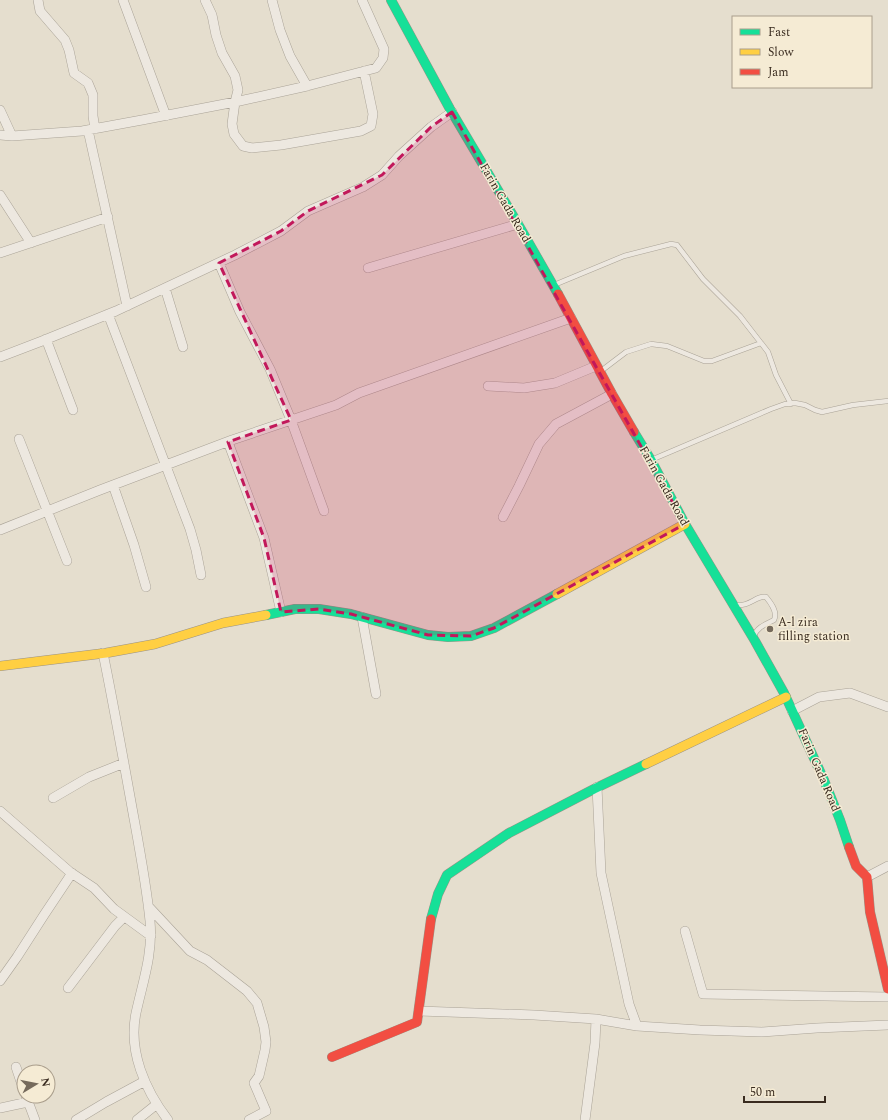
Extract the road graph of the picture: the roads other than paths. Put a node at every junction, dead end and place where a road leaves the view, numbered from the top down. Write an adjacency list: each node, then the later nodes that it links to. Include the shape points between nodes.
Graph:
1 (38, 0): 13 (street, via 40,11 65,40 74,73 88,82 93,95)
2 (123, 0): 12 (street)
3 (205, 0): 9 (street, via 212,15 222,53 235,76 238,90)
4 (272, 0): 8 (street, via 290,56)
5 (362, 0): 7 (street, via 384,49 383,58 376,68)
6 (391, 0): 11 (street, Farin Gada Road)
7 (364, 71): 8 (street); 9 (street, via 373,114 371,126 361,131 281,145 252,148 243,146 234,134 232,124)
8 (307, 86): 9 (street)
9 (235, 102): 12 (street)
10 (0, 110): 15 (street)
11 (452, 112): 18 (street, Farin Gada Road); 21 (street, via 431,127 382,175 363,187 308,211 281,231)
12 (166, 116): 13 (street)
13 (91, 129): 15 (street); 17 (street)
14 (0, 135): 15 (street)
15 (12, 136)
16 (0, 195): 19 (street)
17 (108, 217): 19 (street); 25 (street)
18 (518, 224): 22 (street); 23 (street, Farin Gada Road)
19 (32, 243): 20 (street)
20 (0, 253)
21 (219, 263): 24 (street); 38 (street, via 240,312 270,369)
22 (368, 268)
23 (553, 286): 27 (street, Farin Gada Road); 29 (lane, via 624,256 671,244 677,245 703,279 740,316)
24 (164, 288): 25 (street); 30 (street)
25 (127, 306): 26 (street)
26 (108, 314): 28 (street); 42 (street)
27 (570, 318): 32 (street, Farin Gada Road); 38 (street, via 359,393 336,405)
28 (46, 339): 31 (street); 37 (street)
29 (761, 343): 32 (lane, via 712,361 704,361 667,346 651,344 626,352); 36 (lane, via 768,352)
30 (183, 348)
31 (0, 357)
32 (598, 369): 33 (street, via 555,383 524,388); 34 (street, Farin Gada Road)
33 (488, 386)
34 (612, 394): 41 (street, Farin Gada Road); 46 (street, via 556,424 539,444)
35 (888, 401): 36 (lane, via 822,412 805,405)
36 (791, 404): 41 (lane, via 771,409)
37 (73, 410)
38 (291, 420): 40 (street); 45 (street)
39 (19, 439): 44 (street)
40 (228, 442): 42 (street); 53 (street, via 264,538)
41 (651, 460): 47 (street, Farin Gada Road)
42 (165, 465): 43 (street); 50 (street, via 190,529)
43 (113, 485): 44 (street); 51 (street)
44 (48, 511): 48 (street); 49 (street)
45 (324, 511)
46 (503, 517)
47 (685, 524): 52 (street, Farin Gada Road); 54 (street, via 494,628 471,636 428,635)
48 (0, 530)
49 (67, 561)
50 (201, 575)
51 (146, 587)
52 (733, 605): 55 (street, Farin Gada Road); 55 (lane, via 747,604 762,596 768,600 776,614 774,620 758,628)
53 (281, 612): 54 (street, via 319,609); 56 (street, via 224,623 155,644)
54 (362, 617): 58 (street)
55 (753, 639): 59 (street, Farin Gada Road)
56 (103, 653): 57 (street); 62 (street)
57 (0, 666)
58 (376, 694)
59 (786, 697): 61 (street, Farin Gada Road); 63 (street)
60 (888, 707): 61 (street, via 850,693 819,697)
61 (792, 710): 68 (street, Farin Gada Road, via 824,780 856,866)
62 (124, 763): 64 (street, via 89,777); 69 (street)
63 (597, 787): 77 (street, via 509,833 447,875 431,916); 80 (street, via 601,873 629,1004)
64 (53, 798)
65 (0, 811): 67 (street)
66 (888, 866): 68 (street)
67 (72, 873): 70 (street, via 94,888); 73 (street)
68 (867, 877): 75 (street, via 870,912)
69 (148, 906): 72 (street); 91 (street, via 190,951 229,977 257,1003 266,1042 259,1076 254,1083 266,1111)
70 (124, 917): 72 (street); 74 (street)
71 (685, 931): 76 (street, via 703,994)
72 (151, 936): 82 (street, via 149,960 136,1015 134,1036 137,1059)
73 (0, 981)
74 (68, 988)
75 (888, 989)
76 (888, 997)
77 (419, 1011): 78 (street); 81 (street, via 417,1022)
78 (596, 1019): 80 (street); 92 (street)
79 (888, 1024): 80 (street, via 762,1032)
80 (637, 1026)
81 (332, 1057)
82 (145, 1081): 85 (street); 88 (street)
83 (16, 1103): 86 (street)
84 (29, 1104): 87 (street)
85 (157, 1104): 89 (street); 90 (street)
86 (0, 1108)
87 (35, 1120)
88 (76, 1120)
89 (137, 1120)
90 (168, 1120)
91 (249, 1120)
92 (585, 1120)

